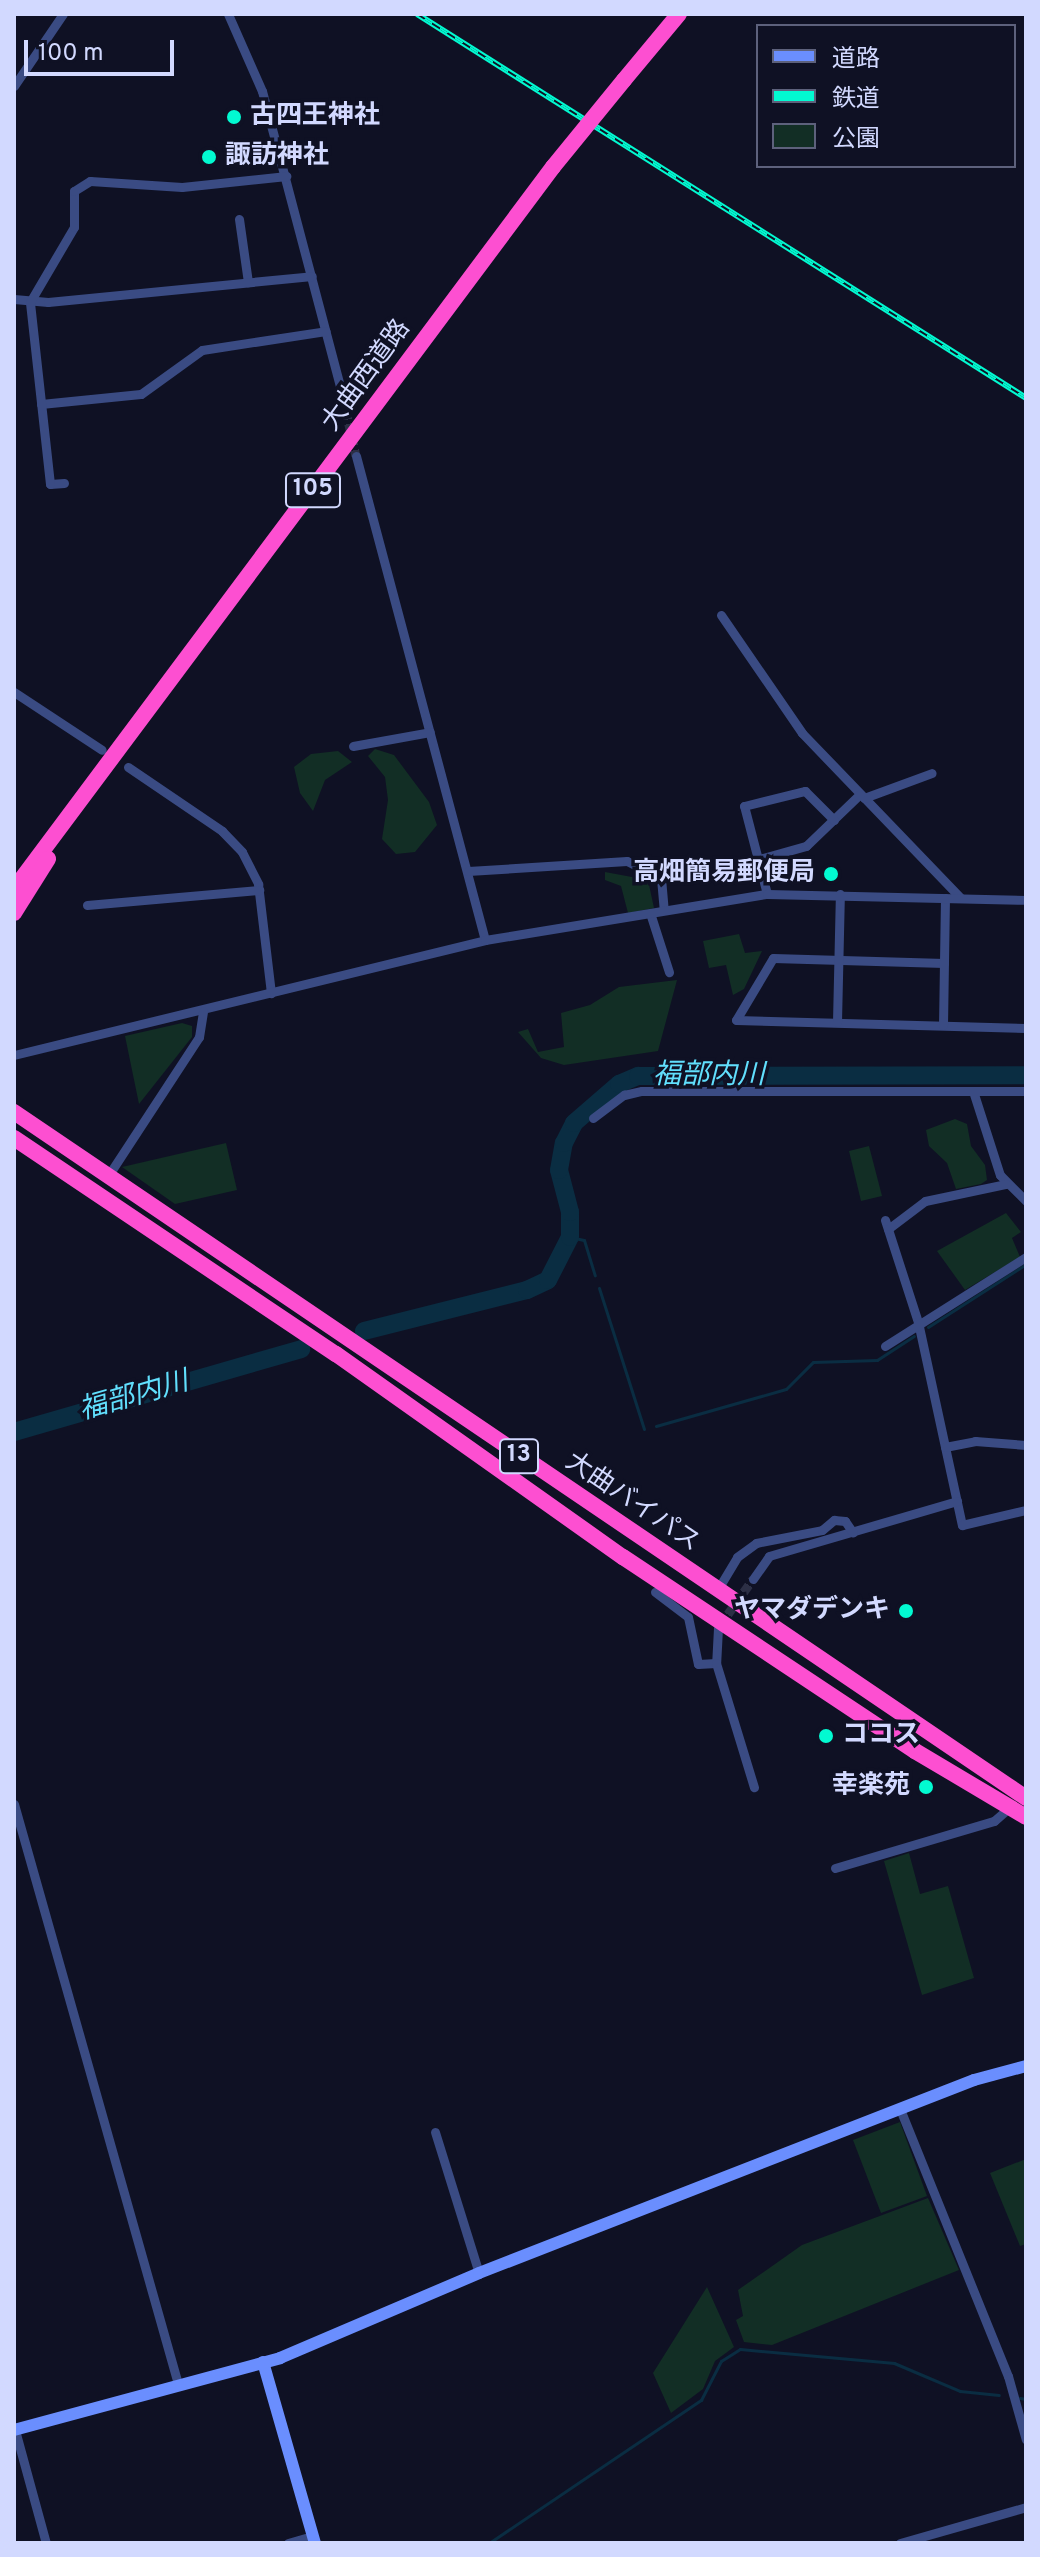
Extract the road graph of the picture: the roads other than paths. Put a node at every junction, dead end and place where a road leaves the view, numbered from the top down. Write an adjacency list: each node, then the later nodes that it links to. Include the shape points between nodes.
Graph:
1 (63, 14): 4 (street)
2 (228, 14): 5 (street, via 262,91)
3 (679, 14): 24 (highway, 大曲西道路 / 105, bridge, via 553,167)
4 (14, 86)
5 (286, 176): 7 (street); 10 (street, via 182,187 85,183 72,195 75,222 66,245)
6 (239, 219): 8 (street)
7 (312, 276): 8 (street); 11 (street)
8 (248, 282): 10 (street)
9 (14, 299): 10 (street)
10 (30, 302): 13 (street)
11 (326, 331): 12 (street); 13 (street, via 202,350 141,394)
12 (343, 397)
13 (41, 404): 15 (street, via 50,484)
14 (356, 456): 18 (street)
15 (64, 483)
16 (721, 615): 23 (street, via 802,733)
17 (14, 692): 20 (street)
18 (430, 732): 19 (street); 27 (street)
19 (353, 746)
20 (102, 750)
21 (128, 767): 29 (street, via 222,831 242,852)
22 (932, 773): 23 (street)
23 (862, 796): 25 (street); 33 (street)
24 (76, 813): 28 (highway); 37 (highway)
25 (834, 820): 26 (street, via 806,846); 26 (street, via 805,791 744,806)
26 (759, 859): 30 (street)
27 (468, 871): 36 (street, via 627,861 661,878); 39 (street)
28 (14, 889)
29 (259, 890): 35 (street); 43 (street)
30 (767, 894): 31 (street); 36 (street)
31 (840, 894): 32 (street); 40 (street)
32 (945, 898): 33 (street); 41 (street)
33 (961, 898): 34 (street)
34 (1026, 900)
35 (87, 905)
36 (664, 910): 38 (street)
37 (14, 913)
38 (651, 916): 39 (street); 42 (street)
39 (485, 940): 43 (street)
40 (839, 960): 41 (street); 45 (street); 45 (street, via 773,958 736,1020)
41 (944, 963): 46 (street)
42 (669, 972)
43 (271, 993): 44 (street)
44 (203, 1011): 48 (street); 54 (street, via 199,1037)
45 (837, 1022): 46 (street)
46 (943, 1025): 47 (street)
47 (1026, 1028)
48 (14, 1055)
49 (973, 1091): 50 (street); 52 (street, via 642,1091 624,1095); 55 (street)
50 (1026, 1091)
51 (14, 1112): 54 (highway, 大曲バイパス / 13)
52 (593, 1118)
53 (14, 1138): 66 (highway, 大曲バイパス / 13)
54 (108, 1176): 67 (highway, 大曲バイパス / 13)
55 (1006, 1184): 56 (street); 58 (street, via 925,1201 886,1225)
56 (1026, 1201)
57 (1026, 1257): 58 (street)
58 (919, 1325): 59 (street); 61 (street)
59 (885, 1346)
60 (1026, 1445): 61 (street, via 975,1441)
61 (945, 1447): 62 (street)
62 (957, 1501): 63 (street, via 962,1525); 64 (street)
63 (1026, 1510)
64 (853, 1533): 65 (street, via 769,1556); 67 (street, via 845,1521 834,1520 822,1530 756,1543 737,1557)
65 (753, 1579)
66 (668, 1586): 69 (street, via 655,1592 688,1617 695,1632 693,1658 705,1666); 73 (highway, 大曲バイパス / 13, via 915,1751)
67 (718, 1589): 71 (highway, 大曲バイパス / 13)
68 (718, 1628): 69 (street)
69 (716, 1663): 70 (street)
70 (754, 1787)
71 (1026, 1798)
72 (14, 1804): 81 (street)
73 (1010, 1807): 74 (highway, 大曲バイパス / 13); 75 (street, via 994,1821)
74 (1026, 1817)
75 (835, 1868)
76 (1026, 2066): 77 (street)
77 (900, 2109): 79 (street); 83 (street, via 1008,2376)
78 (435, 2132): 79 (street)
79 (479, 2273): 80 (street)
80 (263, 2362): 81 (street); 85 (street)
81 (178, 2384): 82 (street)
82 (14, 2430): 86 (street)
83 (1026, 2440)
84 (1026, 2507): 88 (street)
85 (314, 2540): 87 (street)
86 (46, 2543)
87 (288, 2543)
88 (900, 2543)

